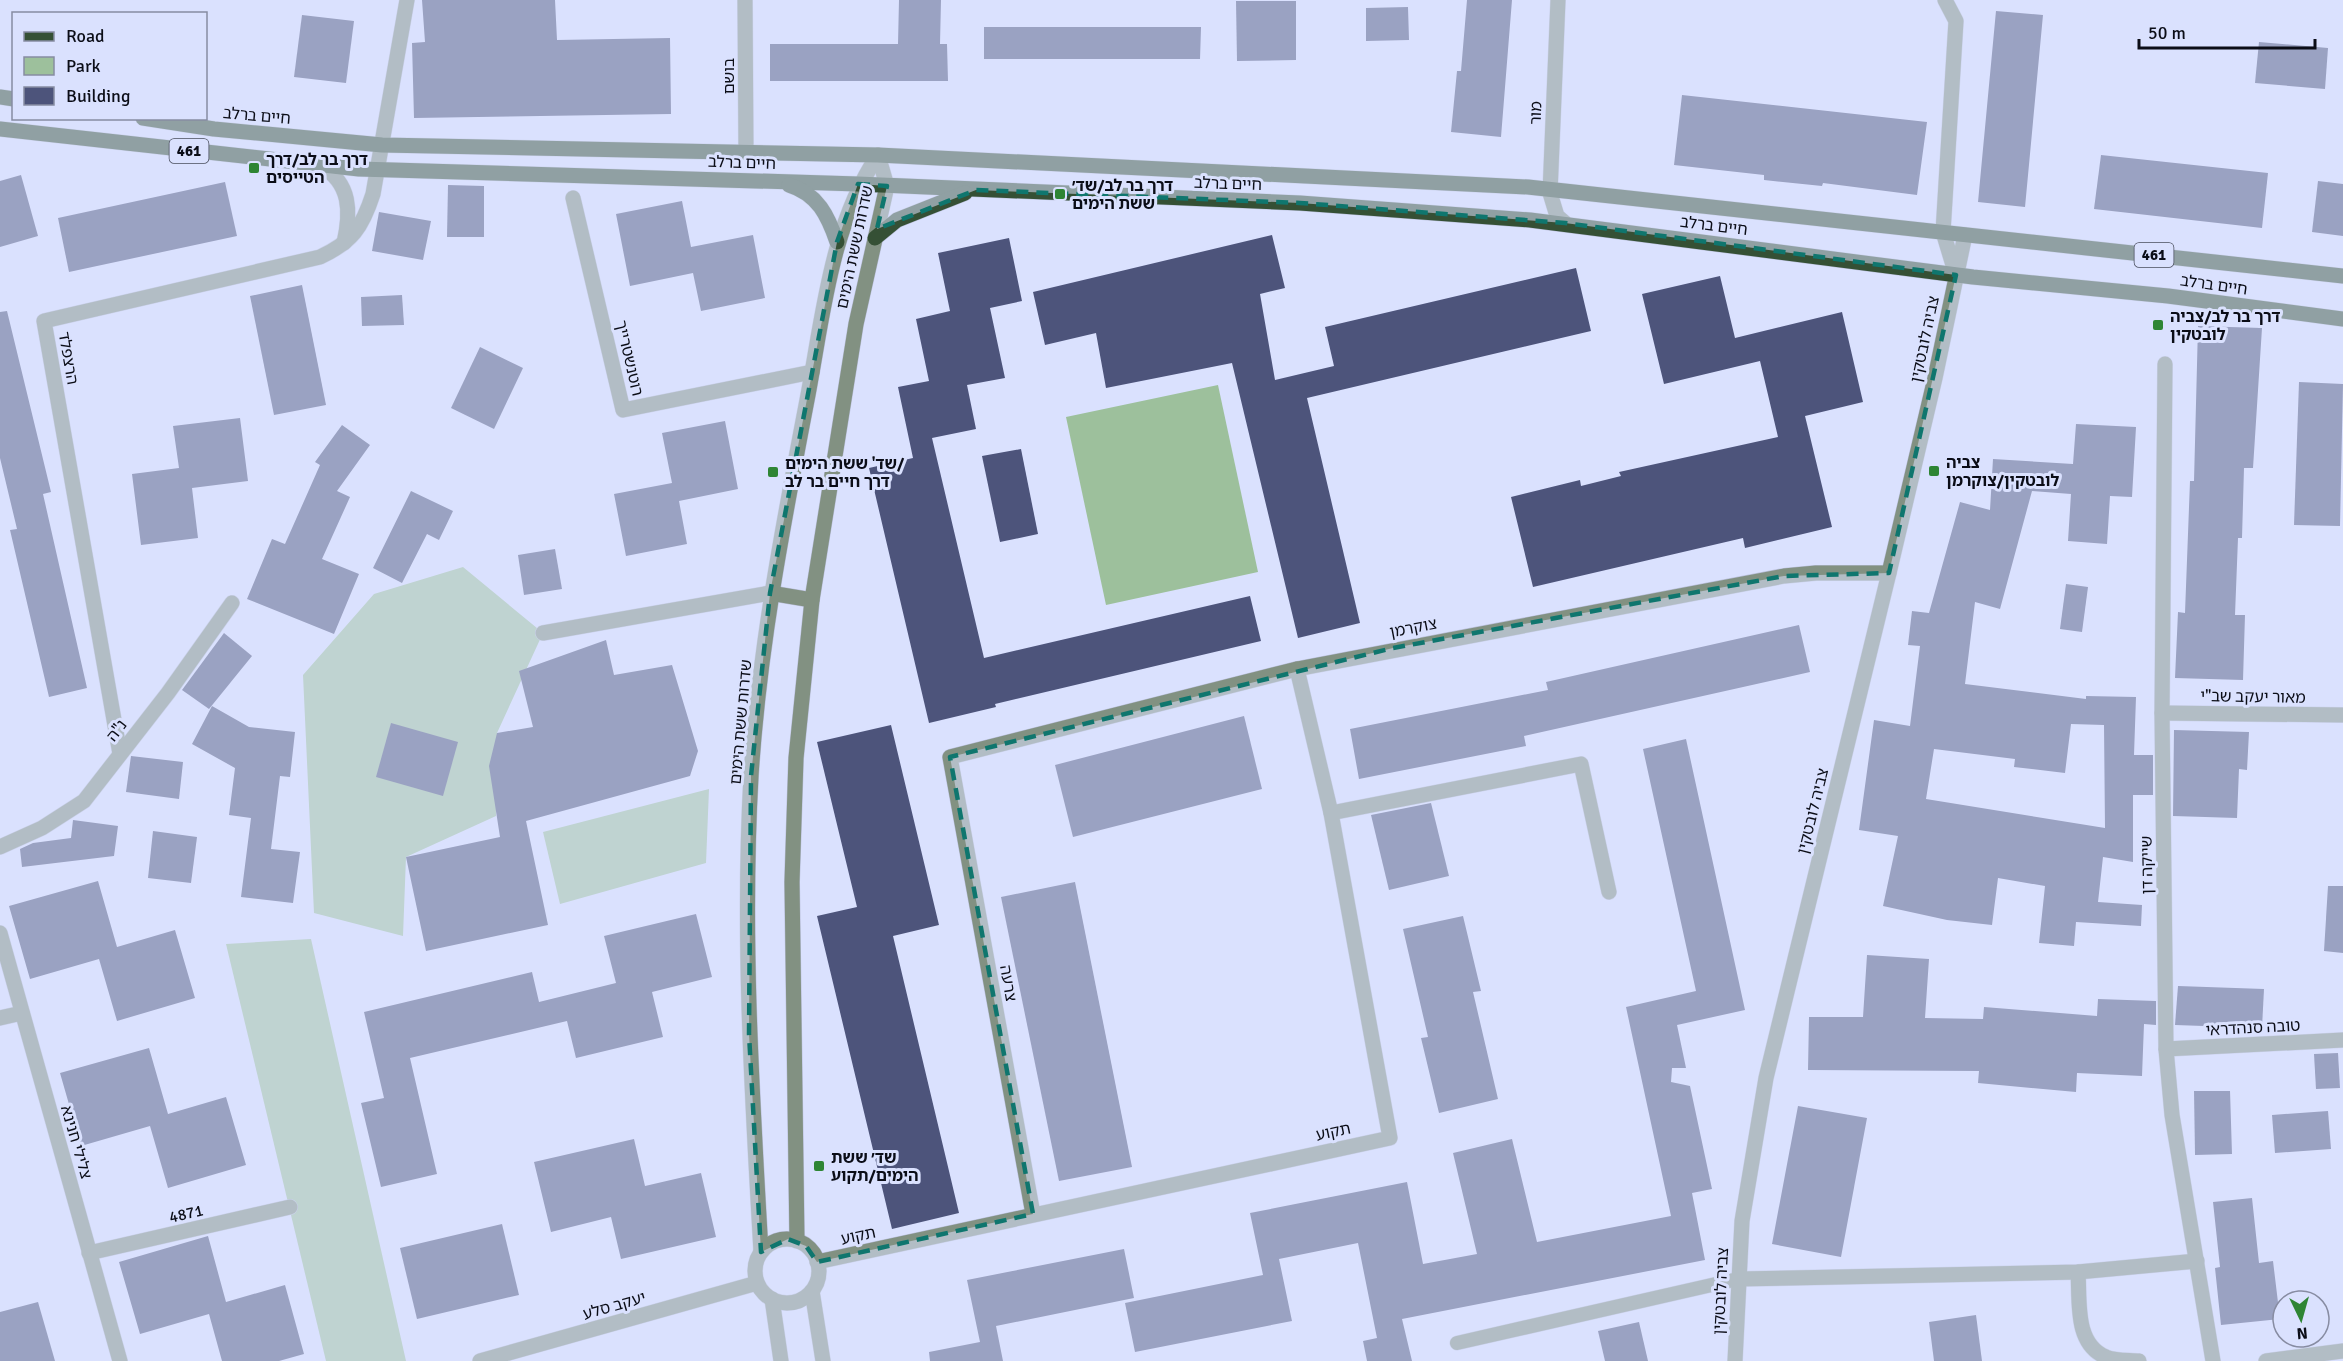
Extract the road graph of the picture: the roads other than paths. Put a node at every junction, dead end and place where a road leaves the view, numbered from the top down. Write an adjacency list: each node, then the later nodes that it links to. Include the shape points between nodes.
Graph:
1 (407, 0): 7 (street, הרצפלד)
2 (745, 0): 8 (street, בושם)
3 (1558, 0): 15 (street, מור)
4 (1945, 0): 19 (street, צביה לובטקין, via 1956,21)
5 (156, 120): 7 (main road, חיים ברלב / 461)
6 (0, 129): 10 (main road, חיים ברלב / 461)
7 (382, 145): 8 (main road, חיים ברלב / 461); 11 (street, הרצפלד)
8 (746, 152): 9 (main road, חיים ברלב / 461)
9 (878, 155): 13 (street, שדרות ששת הימים); 14 (street, שדרות ששת הימים); 15 (main road, חיים ברלב / 461)
10 (321, 166): 11 (main road, חיים ברלב / 461); 23 (street, via 333,172 345,190 349,222)
11 (378, 170): 12 (main road, חיים ברלב / 461); 23 (street, הרצפלד, via 364,220)
12 (775, 181): 13 (main road, חיים ברלב / 461); 22 (main road, via 797,187 817,201)
13 (858, 184): 14 (main road, חיים ברלב / 461); 22 (street, שדרות ששת הימים)
14 (887, 186): 16 (main road, חיים ברלב / 461); 21 (street, שדרות ששת הימים)
15 (1550, 189): 18 (street, מור, via 1554,210); 19 (main road, חיים ברלב / 461)
16 (976, 190): 18 (main road, חיים ברלב / 461, via 1300,203); 21 (main road, via 897,220)
17 (573, 198): 28 (street, רוטנשטרייך, via 624,410)
18 (1565, 223): 24 (main road, חיים ברלב / 461)
19 (1943, 232): 20 (main road, חיים ברלב / 461); 24 (street, צביה לובטקין)
20 (1965, 235): 24 (street, צביה לובטקין); 25 (main road, חיים ברלב / 461)
21 (874, 238): 31 (street, שדרות ששת הימים, via 856,324)
22 (837, 242): 28 (street, שדרות ששת הימים)
23 (344, 246): 37 (street, הרצפלד, via 320,257 44,321)
24 (1956, 274): 26 (main road, חיים ברלב / 461); 29 (street, צביה לובטקין)
25 (2343, 276)
26 (2343, 319)
27 (2165, 364): 35 (street, שייקה דן)
28 (812, 372): 30 (street, שדרות ששת הימים)
29 (1889, 573): 34 (street, צוקרמן, via 1784,576); 55 (street, צביה לובטקין, via 1766,1078 1743,1221)
30 (770, 593): 31 (street); 33 (street); 50 (street, שדרות ששת הימים, via 751,776 749,1034)
31 (812, 600): 49 (street, שדרות ששת הימים, via 796,758 792,882)
32 (232, 603): 37 (street, נ"ה)
33 (543, 633)
34 (1297, 669): 38 (street, צוקרמן); 39 (street, תקוע)
35 (2162, 713): 36 (street, מאור יעקב שב"י); 46 (street, שייקה דן)
36 (2343, 715)
37 (120, 754): 40 (street, נ"ה, via 84,801 42,828)
38 (950, 757): 48 (street, צרעה)
39 (1331, 813): 41 (street, via 1581,764); 48 (street, תקוע, via 1390,1138)
40 (0, 847)
41 (1609, 892)
42 (0, 933): 43 (street, צלילי חנינא)
43 (22, 1013): 44 (street); 51 (street, צלילי חנינא)
44 (0, 1018)
45 (2343, 1040): 46 (street, טובה סנהדראי)
46 (2166, 1049): 52 (street, שייקה דן, via 2172,1115)
47 (290, 1207): 51 (street, 4871)
48 (1034, 1214): 53 (street, תקוע)
49 (797, 1241): 50 (street, via 777,1240); 53 (street)
50 (761, 1252): 56 (street, via 756,1262)
51 (89, 1253): 61 (street, צלילי חנינא)
52 (2197, 1261): 54 (street); 67 (street, שייקה דן)
53 (818, 1262): 57 (street, via 817,1282)
54 (2078, 1272): 55 (street); 66 (street, via 2082,1330 2091,1349 2108,1358)
55 (1738, 1279): 59 (lane); 65 (street, צביה לובטקין)
56 (757, 1283): 58 (street); 62 (street, יעקב סלע)
57 (812, 1291): 58 (street, via 793,1302); 64 (street)
58 (771, 1299): 63 (street)
59 (1458, 1343)
60 (2343, 1351): 68 (street)
61 (120, 1361)
62 (480, 1361)
63 (781, 1361)
64 (823, 1361)
65 (1735, 1361)
66 (2139, 1361)
67 (2213, 1361)
68 (2266, 1361)

